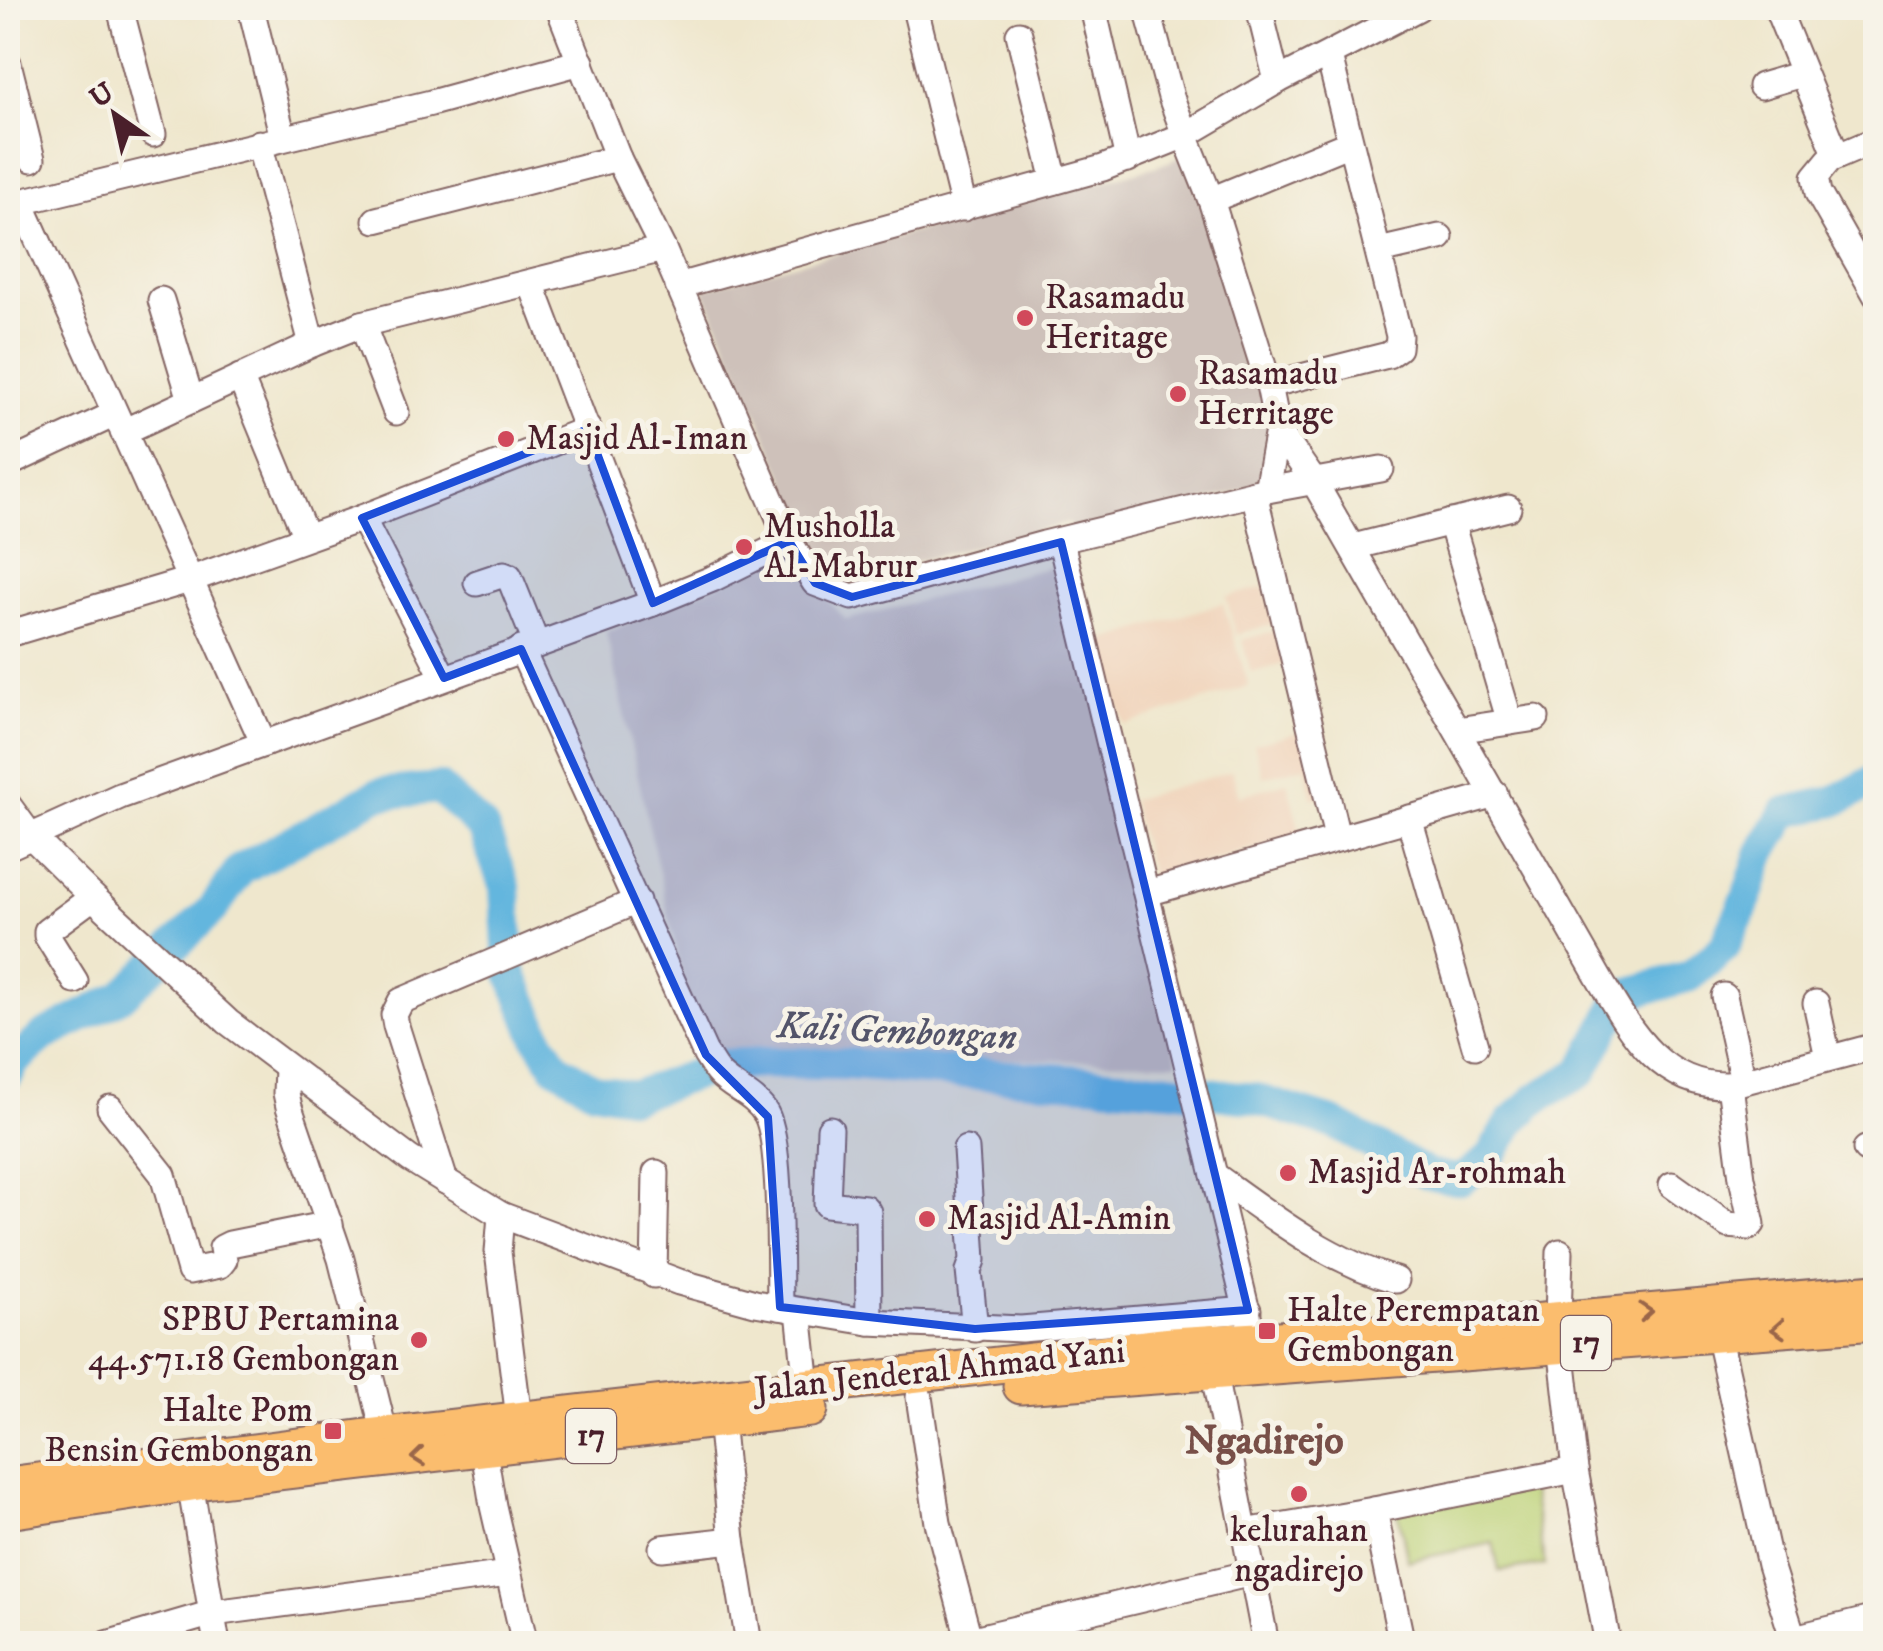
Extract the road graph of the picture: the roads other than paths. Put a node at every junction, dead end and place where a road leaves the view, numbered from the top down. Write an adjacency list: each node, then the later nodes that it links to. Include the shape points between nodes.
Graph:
1 (120, 8): 17 (street)
2 (251, 8): 20 (street)
3 (559, 8): 13 (street)
4 (916, 8): 29 (street)
5 (1093, 8): 25 (street)
6 (1147, 8): 18 (street)
7 (1259, 8): 15 (street)
8 (1418, 8): 11 (street)
9 (1776, 8): 14 (street)
10 (1019, 34): 26 (street)
11 (1328, 56): 15 (street); 21 (street)
12 (8, 62): 24 (street)
13 (580, 62): 20 (street); 23 (street)
14 (1802, 74): 16 (street); 22 (street)
15 (1277, 81): 18 (street)
16 (1760, 86)
17 (153, 134)
18 (1185, 134): 25 (street); 27 (street)
19 (1876, 140): 22 (street)
20 (271, 141): 28 (street); 39 (street)
21 (1350, 142): 27 (street); 33 (street)
22 (1837, 156): 36 (street, via 1820,166 1815,184)
23 (618, 158): 30 (street); 32 (street)
24 (32, 159)
25 (1128, 159): 26 (street)
26 (1055, 181): 29 (street)
27 (1211, 200): 41 (street)
28 (14, 203): 44 (street)
29 (964, 208): 35 (street)
30 (376, 220)
31 (1440, 238): 33 (street)
32 (663, 250): 34 (street); 35 (street)
33 (1379, 250): 41 (street, via 1398,348)
34 (530, 283): 38 (street); 45 (street)
35 (678, 286): 55 (street)
36 (1876, 295)
37 (161, 300): 42 (street)
38 (362, 324): 39 (street); 43 (street)
39 (312, 344): 40 (street)
40 (240, 377): 42 (street); 54 (street)
41 (1269, 385): 46 (street)
42 (191, 400): 44 (street)
43 (396, 412)
44 (119, 423): 47 (street); 58 (street)
45 (588, 429): 52 (street); 60 (street)
46 (1278, 430): 49 (street); 50 (street)
47 (8, 464)
48 (1381, 469): 49 (street)
49 (1314, 480): 50 (street); 57 (street)
50 (1260, 491): 56 (street); 71 (street)
51 (1508, 508): 53 (street)
52 (362, 518): 54 (street); 63 (street)
53 (1451, 522): 57 (street); 65 (street)
54 (306, 538): 58 (street)
55 (789, 541): 56 (street, via 815,583 852,596); 60 (street)
56 (1061, 542): 73 (street)
57 (1352, 547): 66 (street)
58 (189, 580): 61 (street); 67 (street)
59 (477, 583): 62 (street, via 509,576)
60 (653, 603): 62 (street)
61 (8, 634)
62 (529, 646): 63 (street); 75 (street)
63 (444, 678): 67 (street)
64 (1536, 718): 65 (street)
65 (1510, 722): 66 (street)
66 (1458, 730): 68 (street)
67 (264, 744): 72 (street)
68 (1494, 794): 70 (street); 83 (street, via 1640,1044 1671,1071 1712,1086)
69 (8, 805): 72 (street)
70 (1409, 818): 71 (street); 79 (street)
71 (1337, 837): 73 (street)
72 (19, 841): 74 (street)
73 (1147, 894): 88 (street)
74 (92, 898): 76 (street, via 48,931); 82 (street)
75 (637, 900): 89 (street, via 396,1008); 97 (street, via 712,1064 768,1118)
76 (75, 980)
77 (1724, 996): 83 (street)
78 (1816, 1003): 81 (street)
79 (1475, 1046)
80 (1876, 1046): 81 (street)
81 (1828, 1058): 83 (street)
82 (288, 1068): 89 (street); 92 (street, via 289,1107)
83 (1736, 1083): 90 (street, via 1752,1224 1728,1225)
84 (110, 1108): 92 (street, via 163,1176 190,1271 223,1262 222,1248 230,1244)
85 (830, 1130): 98 (street, via 828,1204 868,1212)
86 (966, 1150): 100 (street)
87 (656, 1173): 94 (street)
88 (1214, 1176): 95 (street, via 1329,1253); 103 (street)
89 (445, 1181): 91 (street)
90 (1672, 1185)
91 (501, 1216): 94 (street); 108 (street, via 498,1252)
92 (330, 1224): 109 (street)
93 (1560, 1252): 101 (street)
94 (654, 1275): 97 (street)
95 (1396, 1280)
96 (1876, 1292): 101 (highway, Jalan Jenderal Ahmad Yani / 17, one-way to 96)
97 (790, 1309): 98 (street); 105 (street)
98 (869, 1322): 100 (street)
99 (1876, 1322): 102 (highway, Jalan Jenderal Ahmad Yani / 17, one-way to 102)
100 (976, 1329): 103 (street)
101 (1560, 1332): 102 (highway, Jalan Jenderal Ahmad Yani / 17); 103 (highway, Jalan Jenderal Ahmad Yani / 17, via 1448,1329); 111 (street)
102 (1718, 1334): 124 (street, via 1770,1565)
103 (1252, 1340): 104 (highway, Jalan Jenderal Ahmad Yani / 17)
104 (1211, 1357): 105 (highway, Jalan Jenderal Ahmad Yani / 17); 106 (highway, Jalan Jenderal Ahmad Yani / 17); 116 (street)
105 (808, 1386): 108 (highway, Jalan Jenderal Ahmad Yani / 17)
106 (919, 1397): 107 (highway, Jalan Jenderal Ahmad Yani / 17); 123 (street)
107 (720, 1419): 108 (highway, Jalan Jenderal Ahmad Yani / 17); 117 (street)
108 (520, 1432): 110 (highway, Jalan Jenderal Ahmad Yani / 17)
109 (385, 1435): 110 (highway, Jalan Jenderal Ahmad Yani / 17); 113 (highway, Jalan Jenderal Ahmad Yani / 17)
110 (482, 1437): 112 (highway, Jalan Jenderal Ahmad Yani / 17, one-way to 112); 120 (street)
111 (1574, 1470): 115 (street); 131 (street)
112 (190, 1484): 114 (highway, Jalan Jenderal Ahmad Yani / 17); 121 (street)
113 (8, 1485)
114 (8, 1510)
115 (1374, 1510): 116 (street); 130 (street)
116 (1244, 1532): 119 (street)
117 (732, 1540): 118 (street); 128 (street)
118 (662, 1548)
119 (1252, 1573): 123 (street); 129 (street)
120 (508, 1574): 121 (street); 127 (street)
121 (214, 1613): 125 (street); 126 (street)
122 (1876, 1618): 124 (street)
123 (961, 1641)
124 (1794, 1641)
125 (106, 1644)
126 (217, 1644)
127 (525, 1644)
128 (749, 1644)
129 (1266, 1644)
130 (1402, 1644)
131 (1608, 1644)

